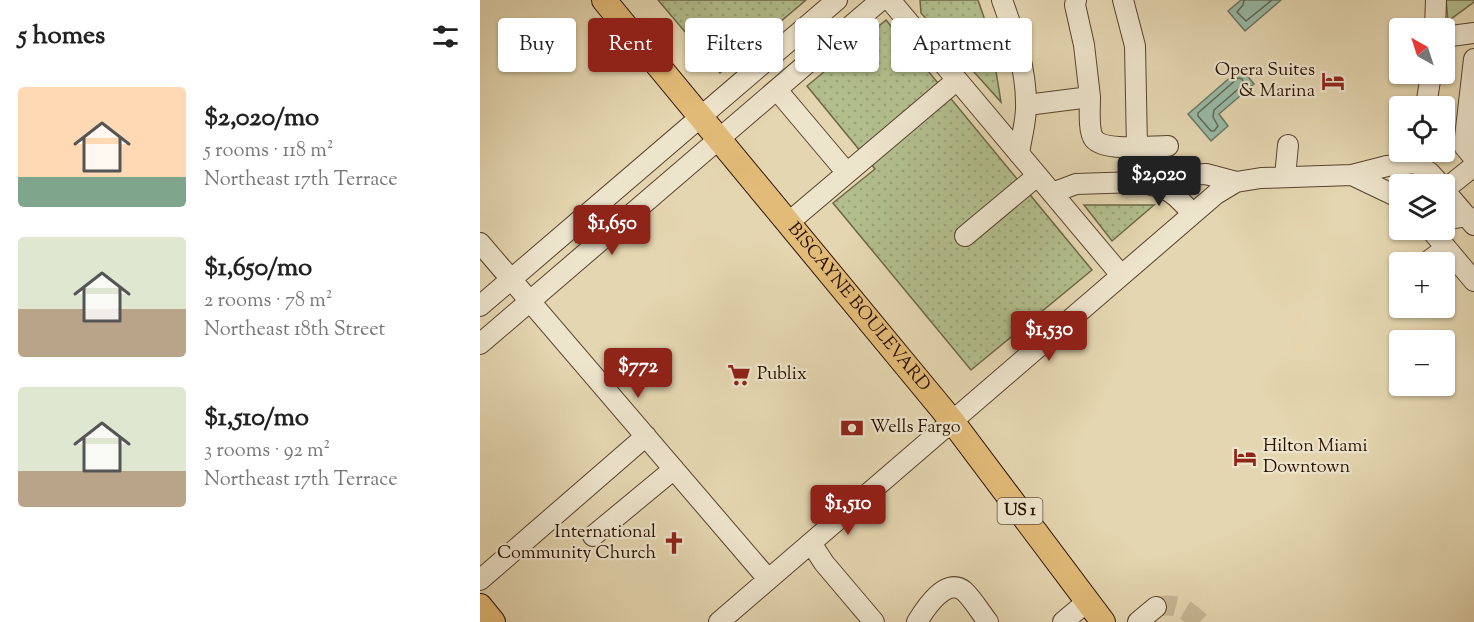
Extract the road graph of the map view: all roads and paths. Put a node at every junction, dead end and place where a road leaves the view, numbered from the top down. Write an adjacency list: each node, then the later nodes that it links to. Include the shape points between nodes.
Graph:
1 (604, 0): 18 (main road, BISCAYNE BOULEVARD / US 1)
2 (837, 0): 18 (street)
3 (881, 0): 14 (street)
4 (890, 0): 13 (street)
5 (1002, 0): 17 (street, via 1014,32)
6 (1076, 0): 16 (street)
7 (1123, 0): 22 (street, via 1135,46)
8 (1436, 0): 9 (street)
9 (1435, 18)
10 (1474, 33): 11 (street)
11 (1455, 36)
12 (1474, 58): 15 (street)
13 (957, 80): 23 (street); 28 (street)
14 (777, 90): 19 (street); 28 (street)
15 (1472, 94): 24 (street, via 1464,146)
16 (1090, 98): 17 (street); 22 (street, via 1095,140 1104,146)
17 (1027, 105): 23 (street)
18 (701, 117): 19 (main road, BISCAYNE BOULEVARD / US 1); 49 (street)
19 (719, 139): 42 (main road, BISCAYNE BOULEVARD / US 1); 51 (street)
20 (1288, 145): 32 (street)
21 (1168, 146): 22 (street)
22 (1137, 147)
23 (1019, 154): 31 (street)
24 (1474, 158)
25 (1400, 162): 30 (street)
26 (1421, 162): 29 (street)
27 (1474, 166): 33 (street)
28 (847, 173): 42 (street)
29 (1431, 174)
30 (1352, 175): 32 (street); 37 (street)
31 (1037, 176): 36 (street); 43 (street)
32 (1285, 177): 35 (street)
33 (1455, 181)
34 (1137, 182): 35 (street, via 1206,174); 36 (street, via 1076,184); 39 (street, via 1168,190)
35 (1236, 182): 39 (street)
36 (1052, 193): 48 (street)
37 (1389, 193)
38 (1455, 203): 41 (street)
39 (1192, 213): 48 (street)
40 (1455, 220): 41 (street)
41 (1470, 221)
42 (788, 223): 54 (main road, BISCAYNE BOULEVARD / US 1)
43 (965, 236)
44 (1439, 240): 46 (street)
45 (480, 243): 49 (street)
46 (1446, 248): 47 (street); 50 (street)
47 (1441, 252)
48 (1121, 275): 54 (street)
49 (511, 280): 51 (street); 52 (street)
50 (1474, 281)
51 (530, 302): 53 (street); 55 (street)
52 (480, 306)
53 (480, 344)
54 (952, 421): 58 (street); 61 (main road, BISCAYNE BOULEVARD / US 1)
55 (646, 436): 56 (street); 60 (street)
56 (674, 469): 57 (street); 59 (street)
57 (593, 536)
58 (811, 543): 59 (street); 66 (street)
59 (768, 579): 65 (street)
60 (480, 580)
61 (1088, 601): 69 (street); 70 (main road, BISCAYNE BOULEVARD / US 1)
62 (480, 606): 64 (main road)
63 (1156, 608): 71 (street)
64 (493, 622)
65 (719, 622)
66 (874, 622)
67 (917, 622): 68 (street, via 936,596 948,587 964,591)
68 (988, 622)
69 (1063, 622)
70 (1103, 622)
71 (1138, 622)

